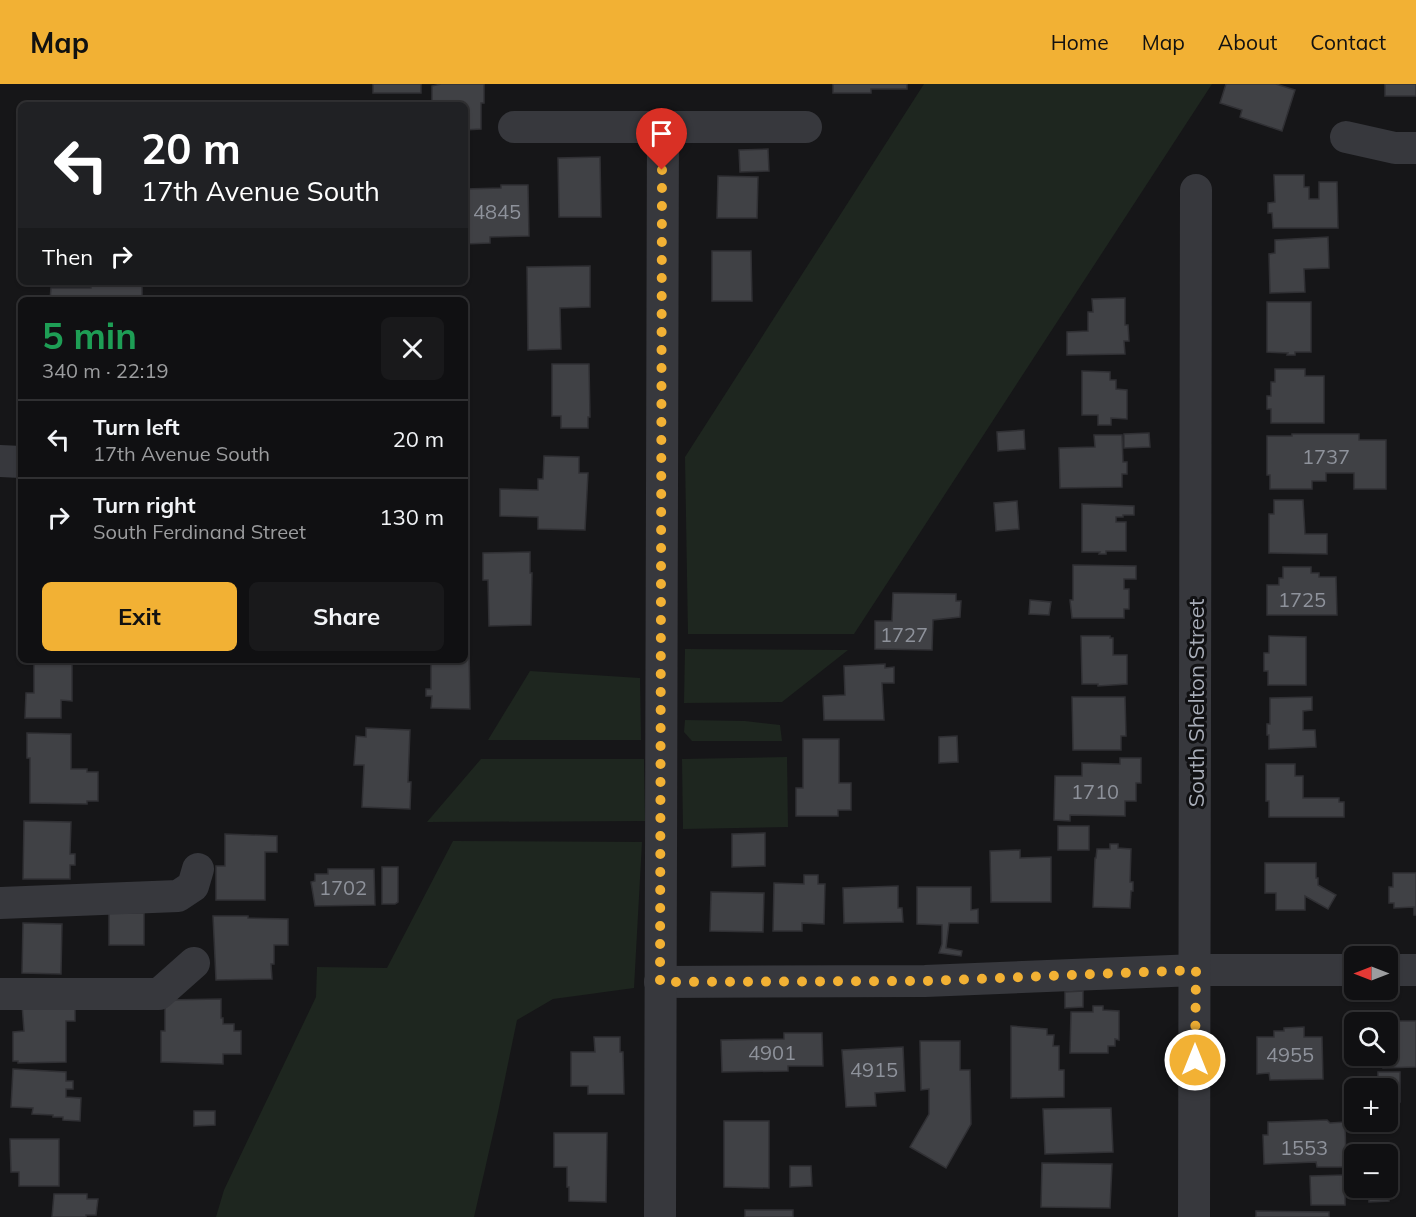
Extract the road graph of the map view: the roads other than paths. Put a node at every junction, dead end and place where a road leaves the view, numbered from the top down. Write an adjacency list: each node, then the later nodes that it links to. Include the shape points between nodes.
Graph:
1 (663, 126): 2 (street); 3 (street); 16 (street)
2 (514, 127)
3 (806, 127)
4 (1347, 137): 5 (street, via 1395,148)
5 (1416, 148)
6 (1196, 190): 12 (street, South Shelton Street)
7 (0, 461): 8 (street)
8 (18, 462)
9 (198, 869): 10 (street, via 193,886 178,896)
10 (0, 903)
11 (194, 963): 17 (street, via 159,994)
12 (1196, 970): 13 (street); 16 (street, via 925,981); 19 (street, South Shelton Street)
13 (1344, 970)
14 (1398, 970): 15 (street)
15 (1416, 970)
16 (660, 982): 18 (street)
17 (0, 994)
18 (660, 1217)
19 (1194, 1217)

